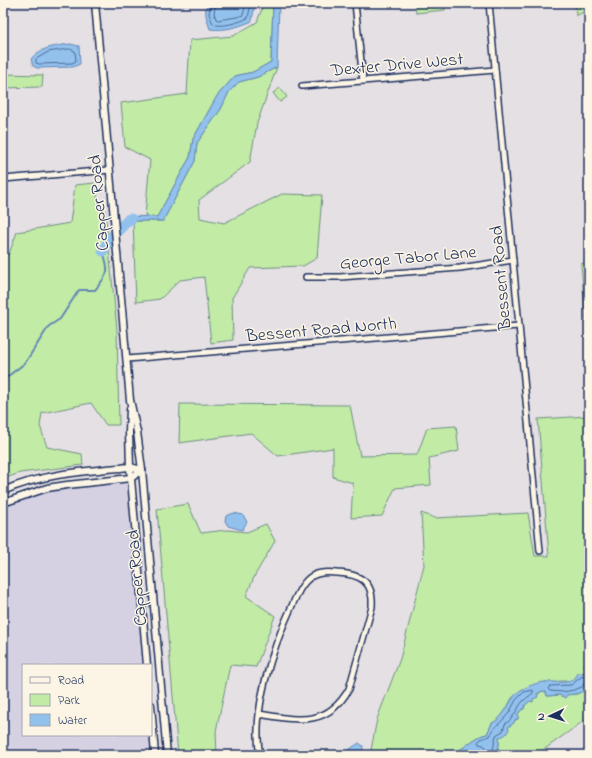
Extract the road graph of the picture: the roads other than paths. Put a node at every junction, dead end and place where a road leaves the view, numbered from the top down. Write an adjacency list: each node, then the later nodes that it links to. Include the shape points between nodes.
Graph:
1 (95, 3): 7 (street, Capper Road)
2 (355, 3): 5 (street)
3 (489, 3): 4 (street, Bessent Road)
4 (495, 70): 5 (street, Dexter Drive West); 9 (street, Bessent Road)
5 (363, 81): 6 (street, Dexter Drive West)
6 (302, 86)
7 (110, 170): 8 (street); 12 (street, Capper Road)
8 (3, 179)
9 (513, 260): 10 (street, George Tabor Lane, via 447,269); 11 (street, Bessent Road)
10 (306, 277)
11 (519, 326): 12 (street, Bessent Road North); 19 (street, Bessent Road)
12 (126, 359): 13 (street, Capper Road)
13 (130, 400): 14 (street, Capper Road); 15 (street, Capper Road)
14 (130, 467): 15 (street); 16 (street, Capper Road); 17 (street, via 55,474)
15 (142, 470): 16 (street); 24 (street, Capper Road)
16 (131, 478): 18 (street, via 46,488); 20 (street, Capper Road)
17 (3, 491)
18 (3, 503)
19 (540, 551)
20 (148, 664)
21 (259, 714): 21 (street, via 272,660 304,582 323,572 351,574 366,583 371,592 372,607 349,689 344,698 333,710 310,719 295,720); 25 (street, via 257,736)
22 (152, 718): 23 (street)
23 (155, 755)
24 (167, 755)
25 (260, 755)

